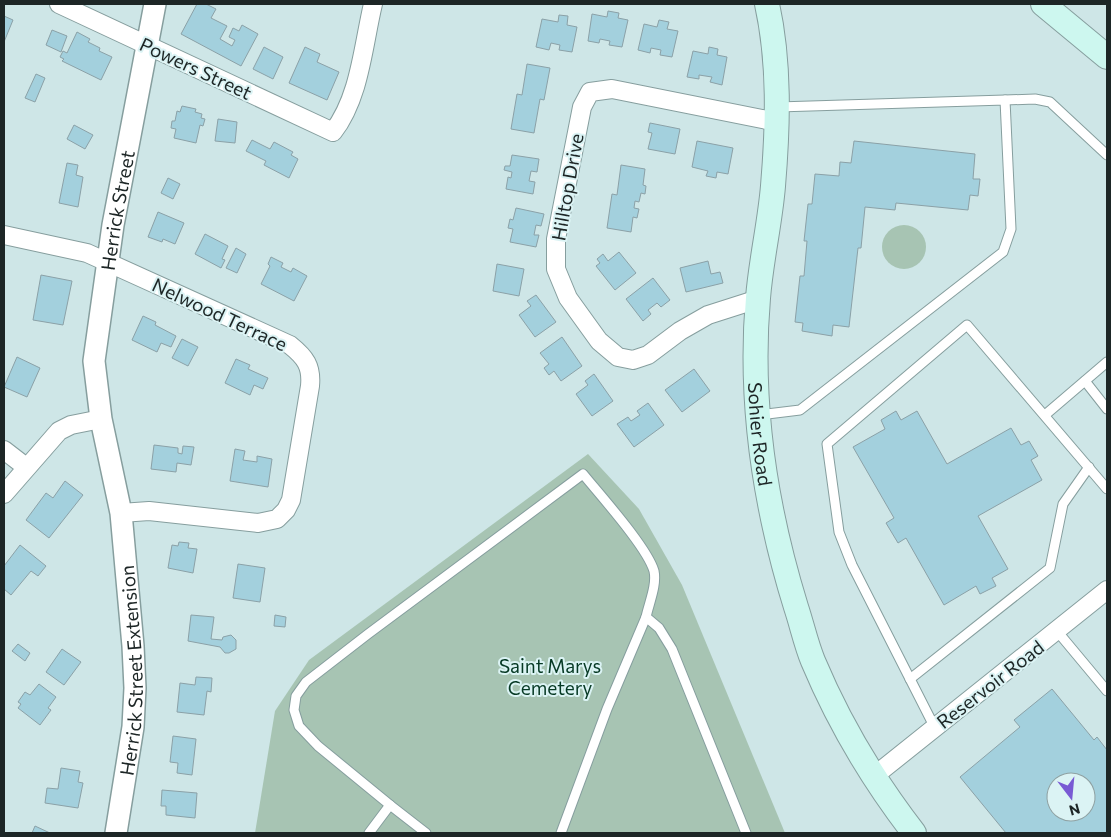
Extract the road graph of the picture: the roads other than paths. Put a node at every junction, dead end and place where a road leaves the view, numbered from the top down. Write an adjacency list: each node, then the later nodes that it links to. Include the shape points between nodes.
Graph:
1 (59, 4): 6 (street, Powers Street)
2 (155, 4): 6 (street, Herrick Street)
3 (373, 4): 6 (street, Powers Street, via 352,98 344,118 333,132)
4 (767, 4): 9 (main road, Sohier Road, via 776,71)
5 (1043, 4): 7 (main road)
6 (147, 45): 12 (street, Herrick Street)
7 (1107, 57)
8 (1005, 100): 9 (lane); 10 (lane, via 1050,102); 17 (lane, via 1011,228 1003,252 800,410)
9 (777, 115): 13 (main road, Sohier Road, via 773,187); 13 (street, Hilltop Drive, via 612,89 590,92 582,107 556,239 556,269 568,298 600,341 618,357 633,360 648,355 680,331 708,316)
10 (1107, 155)
11 (4, 235): 12 (street, Nelwood Terrace, via 87,253)
12 (107, 262): 19 (street, Herrick Street, via 94,361); 25 (street, Nelwood Terrace, via 290,345 307,360 311,376 291,500 277,520 258,523 149,511)
13 (758, 299): 17 (main road, Sohier Road)
14 (1107, 362): 15 (lane)
15 (1085, 381): 16 (lane); 18 (lane)
16 (1107, 409)
17 (758, 415): 32 (main road, Sohier Road, via 770,512 813,660 844,726)
18 (1045, 415): 22 (lane); 29 (lane, via 967,325 827,444 839,532 852,565)
19 (101, 419): 21 (street, via 59,431); 25 (street, Herrick Street Extension)
20 (4, 450): 21 (street)
21 (26, 467): 24 (street)
22 (1089, 467): 23 (lane); 29 (lane, via 1063,504 1050,568)
23 (1107, 488)
24 (4, 494)
25 (120, 514): 34 (street, Herrick Street Extension, via 135,688 133,728)
26 (1107, 590): 28 (street, Reservoir Road)
27 (646, 617): 33 (lane, via 655,581 654,571 614,512 583,474 368,634 306,682 296,696 294,710 299,726 318,746); 37 (lane, via 607,709); 38 (lane, via 659,628 672,650)
28 (1056, 631): 30 (lane); 31 (street, Reservoir Road)
29 (910, 679): 31 (lane)
30 (1107, 691)
31 (935, 728): 32 (street, Reservoir Road)
32 (873, 777): 39 (main road, Sohier Road)
33 (390, 805): 35 (lane); 36 (lane)
34 (116, 833)
35 (369, 833)
36 (426, 833)
37 (561, 833)
38 (746, 833)
39 (914, 833)

